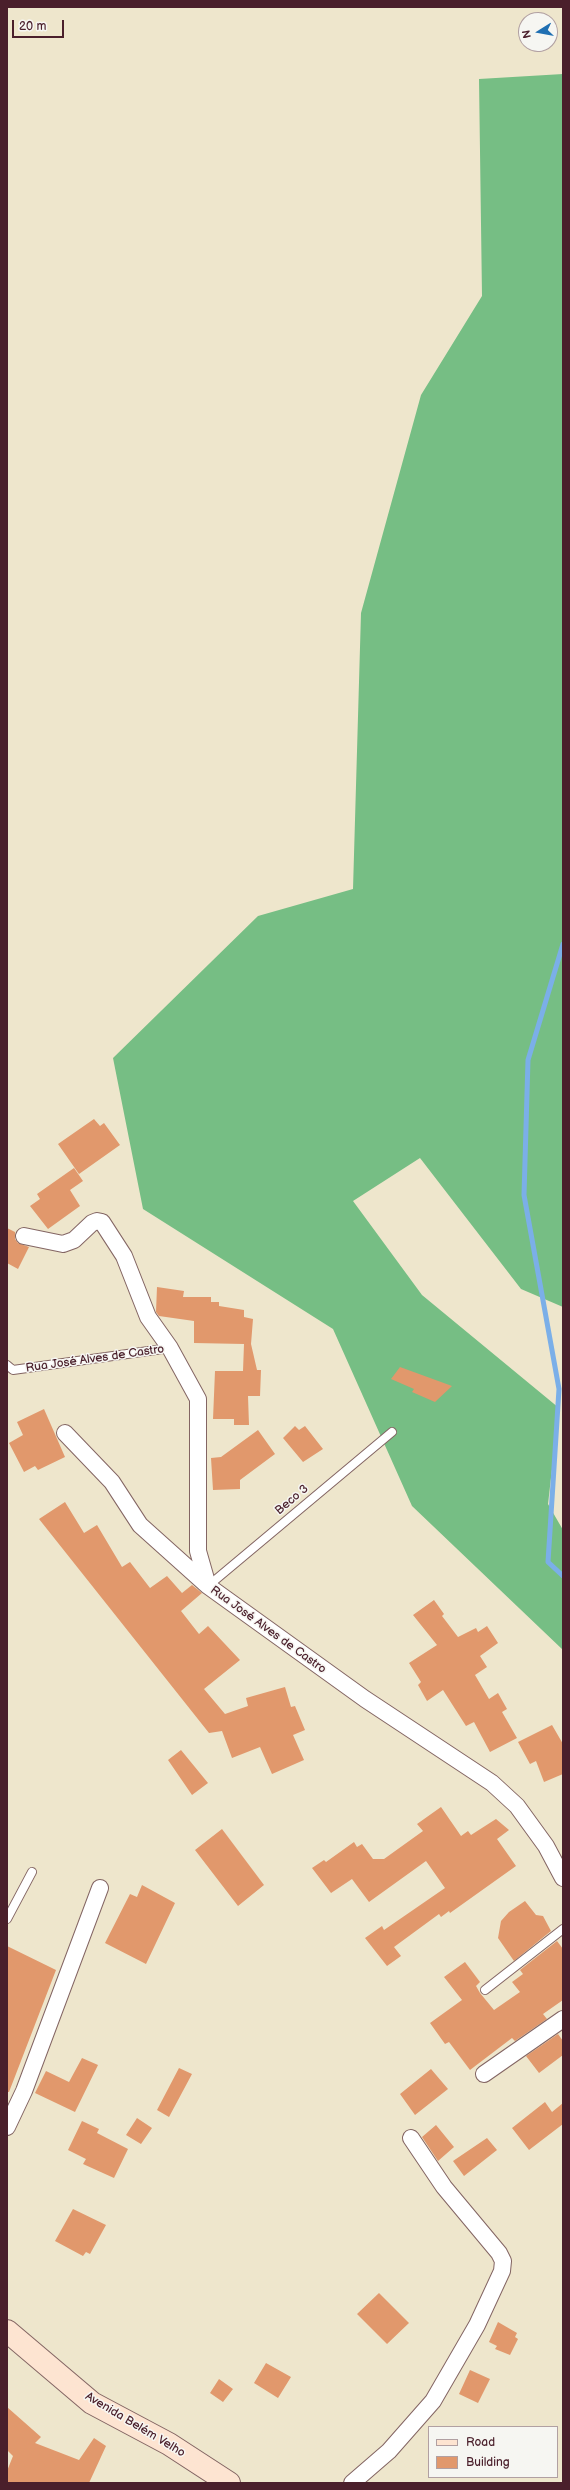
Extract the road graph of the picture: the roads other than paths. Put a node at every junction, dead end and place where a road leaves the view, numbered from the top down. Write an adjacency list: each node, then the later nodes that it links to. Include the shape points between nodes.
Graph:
1 (24, 1236): 2 (street, via 62,1244 74,1240 92,1223 102,1222 124,1256 148,1317)
2 (170, 1348): 3 (lane, Rua José Alves de Castro, via 13,1370); 6 (street, Rua José Alves de Castro, via 198,1399 198,1551)
3 (7, 1365)
4 (392, 1432): 6 (lane, Beco 3)
5 (65, 1433): 6 (street, via 112,1482 140,1525)
6 (208, 1586): 8 (street, Rua José Alves de Castro, via 365,1699 492,1783 517,1806 546,1846)
7 (32, 1872): 10 (lane)
8 (563, 1878)
9 (100, 1888): 15 (street, via 24,2091)
10 (7, 1920)
11 (563, 1929): 12 (lane)
12 (484, 1990)
13 (563, 2019): 14 (street)
14 (484, 2074)
15 (7, 2127)
16 (411, 2138): 19 (street, via 444,2187 499,2253 503,2261 502,2271 477,2325 433,2400 389,2451)
17 (7, 2331): 18 (main road, Avenida Belém Velho, via 92,2402 169,2444)
18 (229, 2483)
19 (352, 2483)

